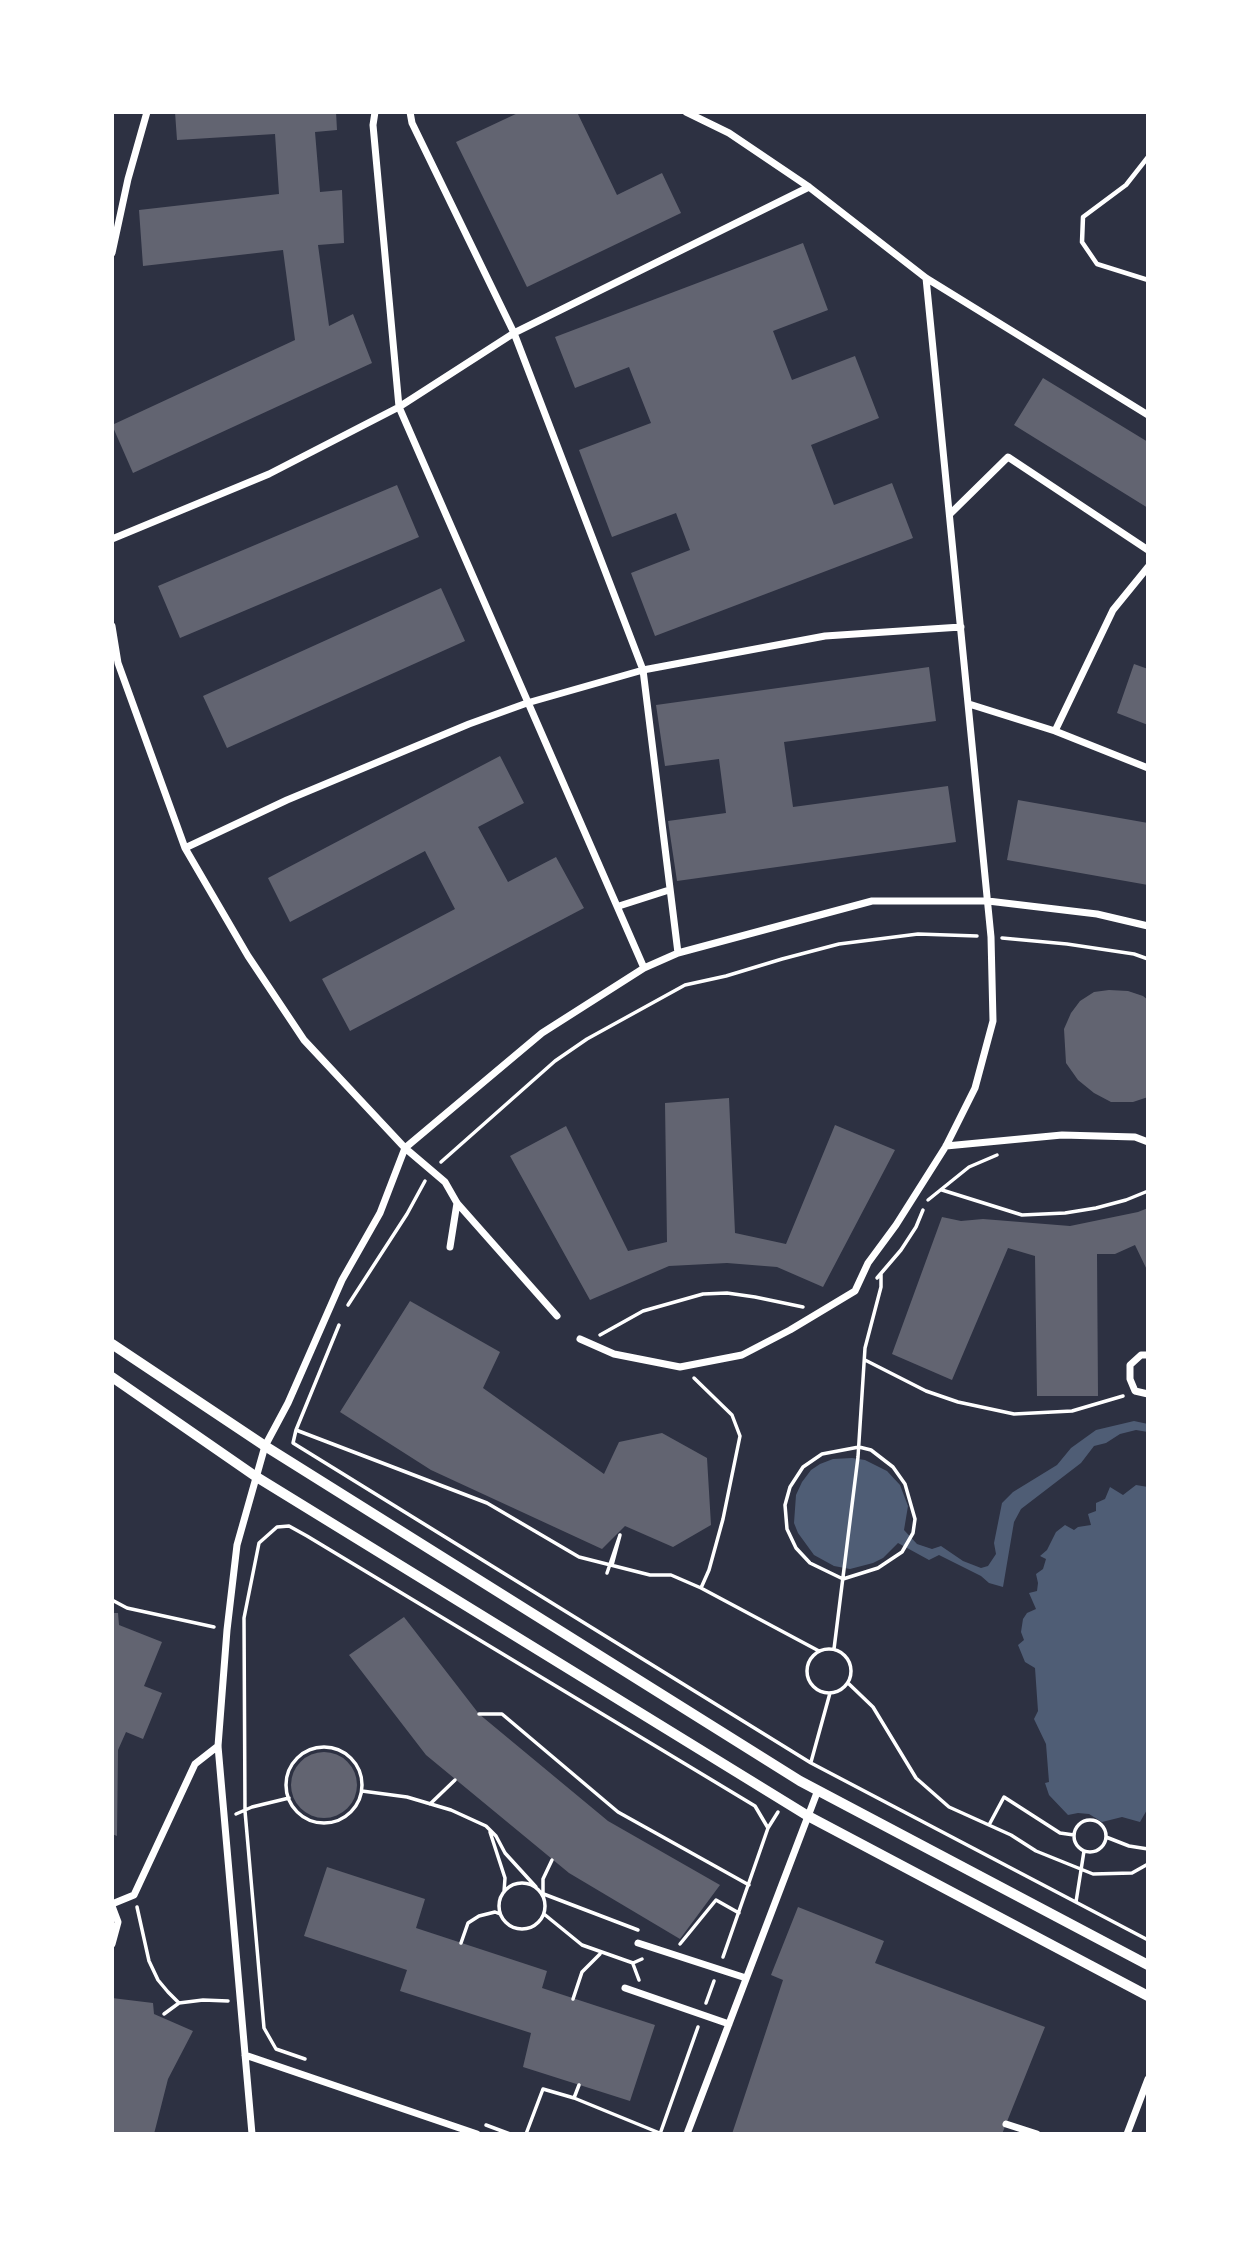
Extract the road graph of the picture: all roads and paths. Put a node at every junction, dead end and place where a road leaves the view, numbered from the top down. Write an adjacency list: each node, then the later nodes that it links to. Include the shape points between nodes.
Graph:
1 (147, 112): 7 (street)
2 (375, 112): 11 (street)
3 (410, 112): 10 (street)
4 (686, 112): 6 (street, via 729,132)
5 (1148, 157): 9 (lane, via 1126,185 1083,217 1082,242 1097,264)
6 (809, 187): 8 (street); 10 (street)
7 (112, 253)
8 (926, 278): 12 (street); 13 (street)
9 (1148, 281)
10 (514, 333): 11 (street); 19 (street)
11 (399, 407): 14 (street, via 269,474); 20 (street)
12 (1148, 415)
13 (950, 514): 15 (street, via 1009,457); 18 (street)
14 (112, 539)
15 (1148, 550)
16 (1148, 567): 22 (street, via 1112,610)
17 (112, 626): 24 (street, via 118,663)
18 (961, 627): 19 (street, via 825,636); 21 (street)
19 (643, 670): 20 (street); 25 (street)
20 (527, 704): 24 (street, via 372,763); 27 (street)
21 (970, 705): 22 (street); 26 (street)
22 (1055, 731): 23 (street)
23 (1148, 768)
24 (185, 848): 35 (street, via 304,1040)
25 (669, 890): 27 (street); 30 (street)
26 (988, 901): 28 (street, via 1097,914); 29 (street); 30 (street, via 872,901)
27 (619, 906): 32 (street)
28 (1148, 926)
29 (991, 937): 31 (path, via 1067,944); 34 (street, via 993,1021 975,1087); 37 (path, via 918,934 839,944 685,985 555,1061)
30 (678, 953): 32 (street)
31 (1148, 959)
32 (644, 968): 35 (street, via 542,1033)
33 (1148, 1142): 34 (street, via 1135,1137 1062,1135)
34 (946, 1146): 44 (street, via 868,1263 855,1291 790,1331 742,1355 680,1367 614,1354)
35 (405, 1148): 37 (street); 53 (street, via 380,1213 342,1280)
36 (999, 1155): 38 (path, via 969,1167 942,1190 1022,1215 1096,1208)
37 (430, 1172): 39 (street, via 444,1182); 52 (path, via 348,1303)
38 (1148, 1191)
39 (457, 1203): 40 (street); 43 (street)
40 (450, 1247)
41 (881, 1272): 47 (path)
42 (813, 1311): 44 (path, via 755,1297 703,1294 643,1311)
43 (557, 1316)
44 (583, 1341)
45 (112, 1344): 53 (street)
46 (1148, 1355): 50 (street, via 1130,1365 1129,1379)
47 (864, 1360): 50 (path, via 926,1391 1014,1414 1072,1411); 54 (path)
48 (689, 1374): 59 (path, via 733,1415 740,1436 729,1495)
49 (112, 1377): 55 (street)
50 (1135, 1391): 51 (street)
51 (1148, 1394)
52 (296, 1430): 56 (path, via 487,1503 579,1557); 68 (path, via 293,1443)
53 (265, 1446): 55 (street); 70 (street)
54 (859, 1448): 58 (path); 58 (path, via 871,1450 893,1467 905,1484 915,1519 902,1552 878,1568); 58 (path, via 822,1454 803,1467 790,1486 785,1505 787,1529 796,1548 810,1563)
55 (255, 1476): 61 (street, via 237,1545); 74 (street)
56 (611, 1565): 57 (path, via 620,1535); 59 (path, via 671,1575)
57 (607, 1573)
58 (844, 1577): 62 (path)
59 (701, 1588): 63 (path)
60 (112, 1600): 61 (path, via 127,1608)
61 (227, 1630): 67 (street)
62 (834, 1649): 63 (path); 64 (path, via 850,1665)
63 (819, 1651): 65 (path, via 809,1660 808,1677 817,1689)
64 (848, 1683): 65 (path); 79 (path, via 873,1707 915,1778 950,1807)
65 (830, 1693): 68 (path)
66 (479, 1714): 89 (path, via 502,1714 618,1812)
67 (218, 1746): 78 (street); 93 (street, via 195,1764)
68 (811, 1763): 70 (path); 94 (path)
69 (455, 1780): 75 (path)
70 (800, 1781): 71 (street)
71 (818, 1790): 77 (street); 107 (street)
72 (362, 1791): 73 (path, via 343,1818 324,1823 302,1815); 73 (path, via 353,1760 326,1747 311,1749 294,1762 286,1782); 75 (path)
73 (289, 1798): 76 (path)
74 (785, 1801): 77 (street); 80 (path)
75 (430, 1804): 81 (path)
76 (245, 1811): 78 (path); 80 (path, via 244,1618 260,1542 277,1527 289,1526 755,1806); 119 (path, via 264,2028 276,2049)
77 (808, 1816): 109 (street); 111 (street)
78 (224, 1818): 114 (street)
79 (989, 1825): 82 (path, via 1004,1797 1060,1833); 88 (path)
80 (768, 1828): 89 (path)
81 (490, 1830): 90 (path); 91 (path, via 505,1878)
82 (1074, 1835): 83 (path, via 1080,1823 1090,1820 1101,1824); 85 (path)
83 (1106, 1837): 84 (path); 85 (path, via 1098,1850)
84 (1148, 1849)
85 (1084, 1851): 88 (path)
86 (552, 1860): 92 (path)
87 (1148, 1864): 88 (path, via 1132,1873)
88 (1080, 1870): 94 (path)
89 (749, 1885): 96 (path)
90 (536, 1887): 91 (path, via 518,1884); 92 (path)
91 (504, 1892): 97 (path)
92 (542, 1894): 98 (path); 99 (path)
93 (134, 1895): 95 (street); 113 (path, via 149,1961 158,1980)
94 (1076, 1902): 100 (path)
95 (112, 1905): 103 (street, via 118,1922)
96 (739, 1913): 104 (path, via 716,1899); 108 (path)
97 (500, 1914): 98 (path, via 508,1925 521,1930 533,1927); 101 (path, via 468,1923)
98 (544, 1914): 106 (path, via 582,1945)
99 (644, 1932)
100 (1148, 1940)
101 (461, 1942)
102 (638, 1943): 105 (street)
103 (112, 1944)
104 (679, 1945)
105 (655, 1948): 106 (path, via 633,1963); 108 (street)
106 (601, 1954): 112 (path, via 582,1972)
107 (1148, 1965)
108 (719, 1969): 109 (street); 116 (path)
109 (746, 1978): 117 (street)
110 (625, 1988): 116 (street)
111 (1148, 1996)
112 (573, 1998)
113 (179, 2003): 114 (path, via 227,2000); 115 (path)
114 (242, 2013): 118 (street)
115 (164, 2014)
116 (702, 2014): 117 (street); 129 (path)
117 (729, 2024): 130 (street)
118 (246, 2054): 125 (street); 126 (street)
119 (316, 2063)
120 (1148, 2079): 132 (street)
121 (579, 2084): 122 (path)
122 (574, 2098): 128 (path, via 543,2089); 129 (path)
123 (484, 2124): 127 (path)
124 (1006, 2124): 131 (street)
125 (252, 2134)
126 (477, 2134)
127 (510, 2134)
128 (526, 2134)
129 (661, 2134)
130 (687, 2134)
131 (1037, 2134)
132 (1127, 2134)

